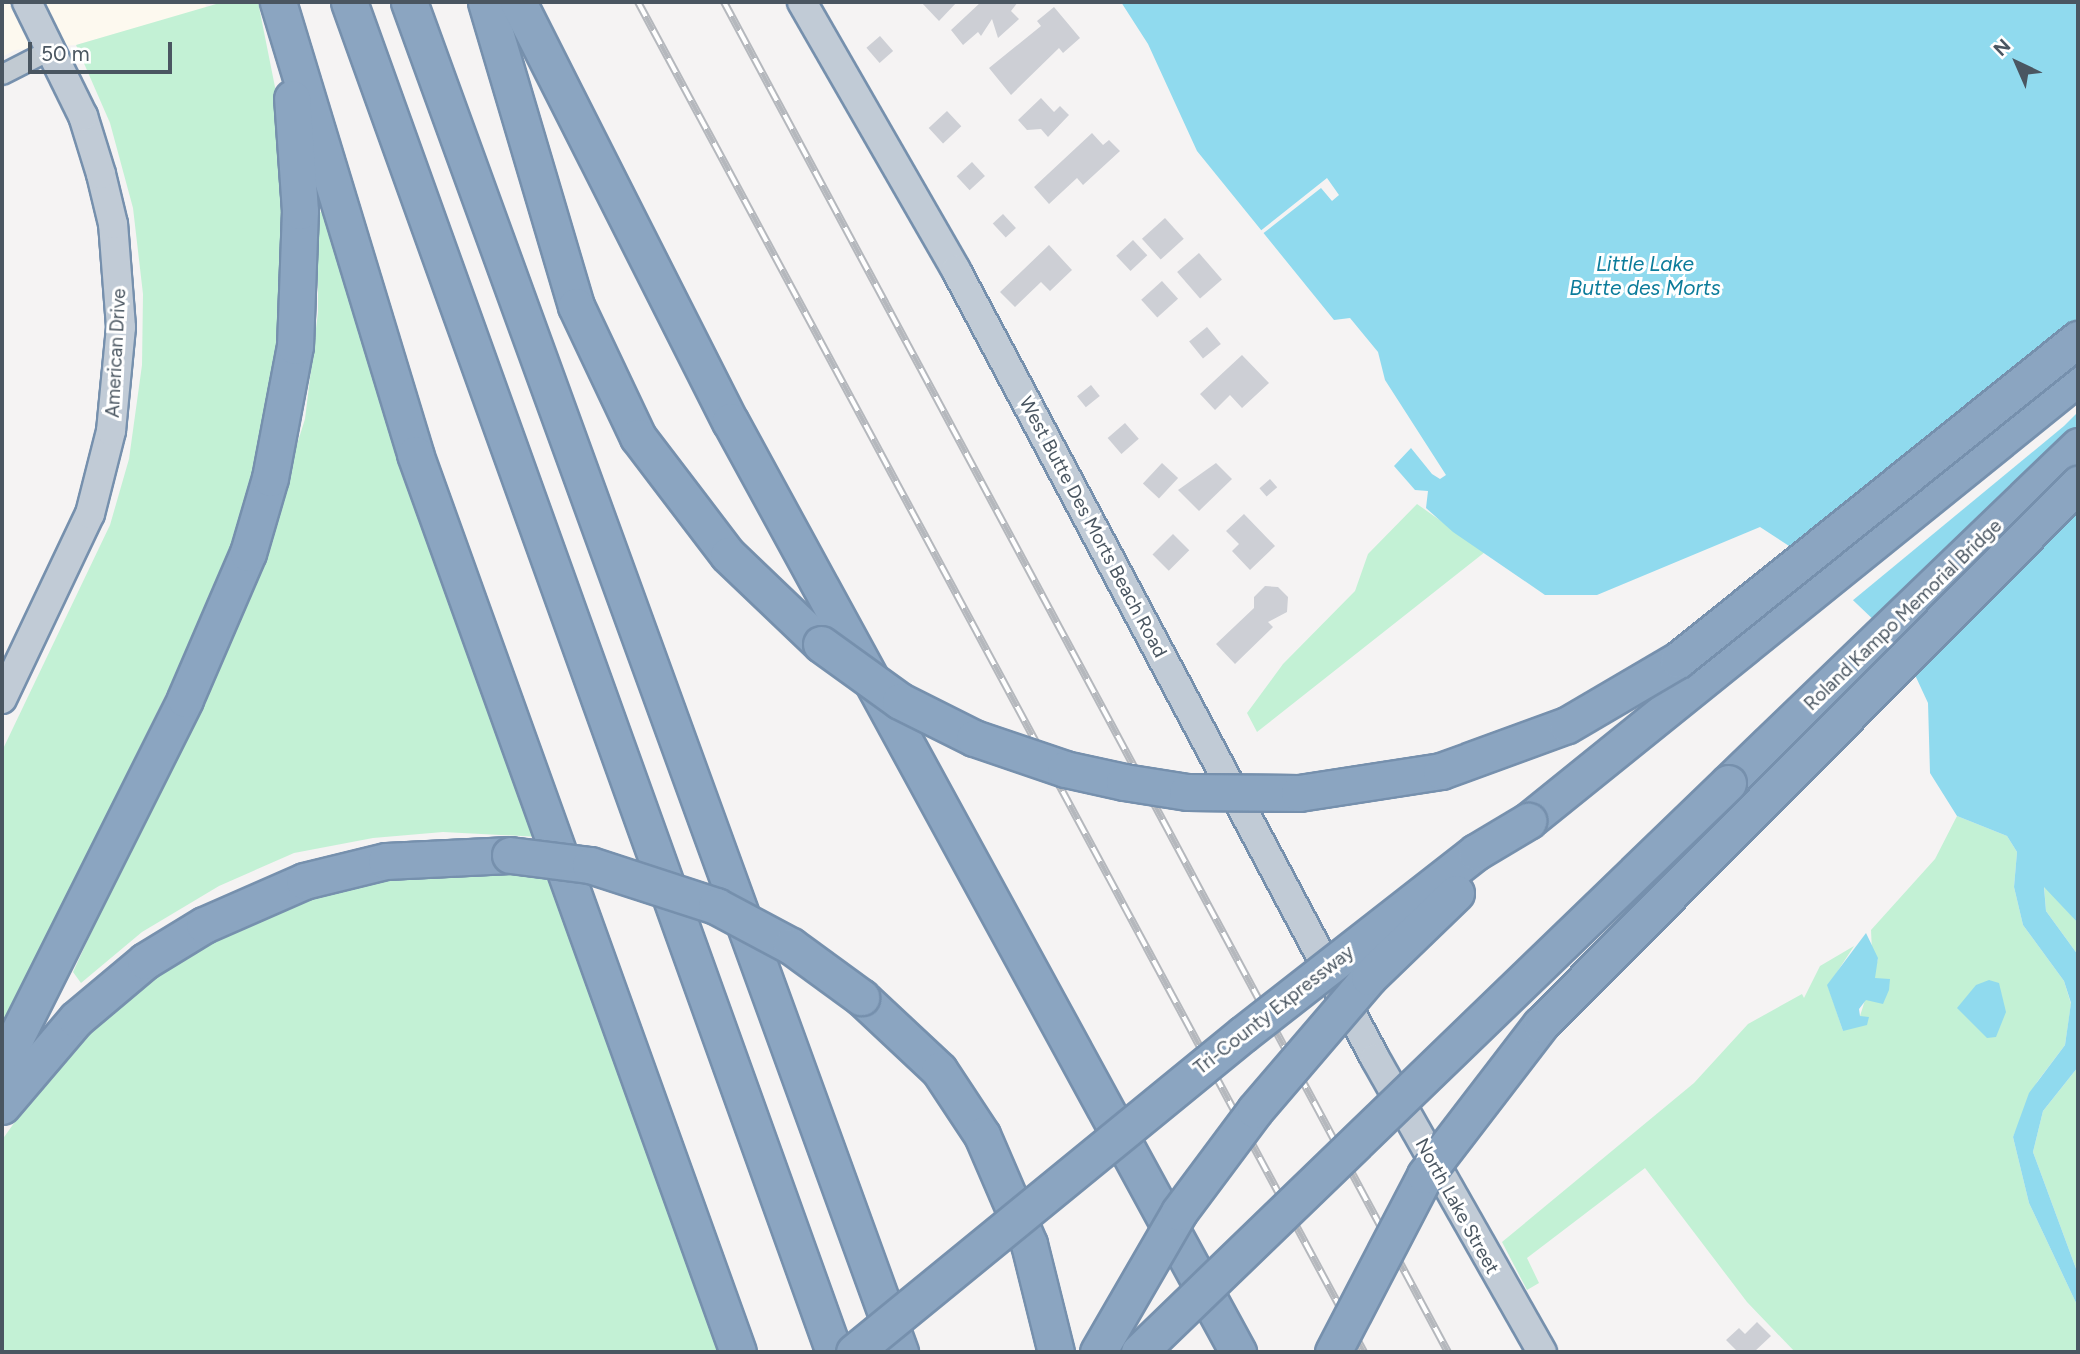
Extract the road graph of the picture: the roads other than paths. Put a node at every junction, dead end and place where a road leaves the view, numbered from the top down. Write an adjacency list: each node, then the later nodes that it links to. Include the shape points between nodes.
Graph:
1 (27, 2): 8 (street, American Drive)
2 (349, 2): 20 (highway)
3 (409, 2): 22 (highway)
4 (486, 2): 10 (highway, bridge, via 576,306 638,437 728,555 821,644 900,701 974,738 1065,769 1124,782 1187,792 1286,794 1384,784 1441,771 1567,725 1678,660)
5 (517, 2): 26 (highway, via 730,422)
6 (802, 2): 16 (street, West Butte Des Morts Beach Road, via 956,270)
7 (280, 9): 17 (highway, via 297,147 301,257 290,380 270,478 222,620); 19 (highway, via 415,454)
8 (52, 48): 9 (street); 14 (street, American Drive, via 83,116 113,224 120,277 118,382 90,514)
9 (2, 74)
10 (2078, 339)
11 (2078, 377): 15 (highway, Tri-County Expressway)
12 (2078, 446): 25 (highway, Roland Kampo Memorial Bridge, bridge)
13 (2078, 484): 27 (highway, bridge, via 1541,1024 1425,1175)
14 (2, 699)
15 (1528, 821): 21 (highway, Tri-County Expressway, bridge, via 1476,852 1232,1042); 24 (highway, bridge, via 1369,977 1255,1110 1179,1212)
16 (1375, 1058): 28 (street, North Lake Street)
17 (2, 1065)
18 (2, 1106): 23 (highway, bridge, via 76,1019 145,961 204,925 267,895 359,867 427,856 510,855 590,865 704,901 791,946 861,997 939,1070 982,1135 1030,1244)
19 (738, 1352)
20 (834, 1352)
21 (854, 1352)
22 (900, 1352)
23 (1056, 1352)
24 (1098, 1352)
25 (1139, 1352)
26 (1238, 1352)
27 (1332, 1352)
28 (1542, 1352)

